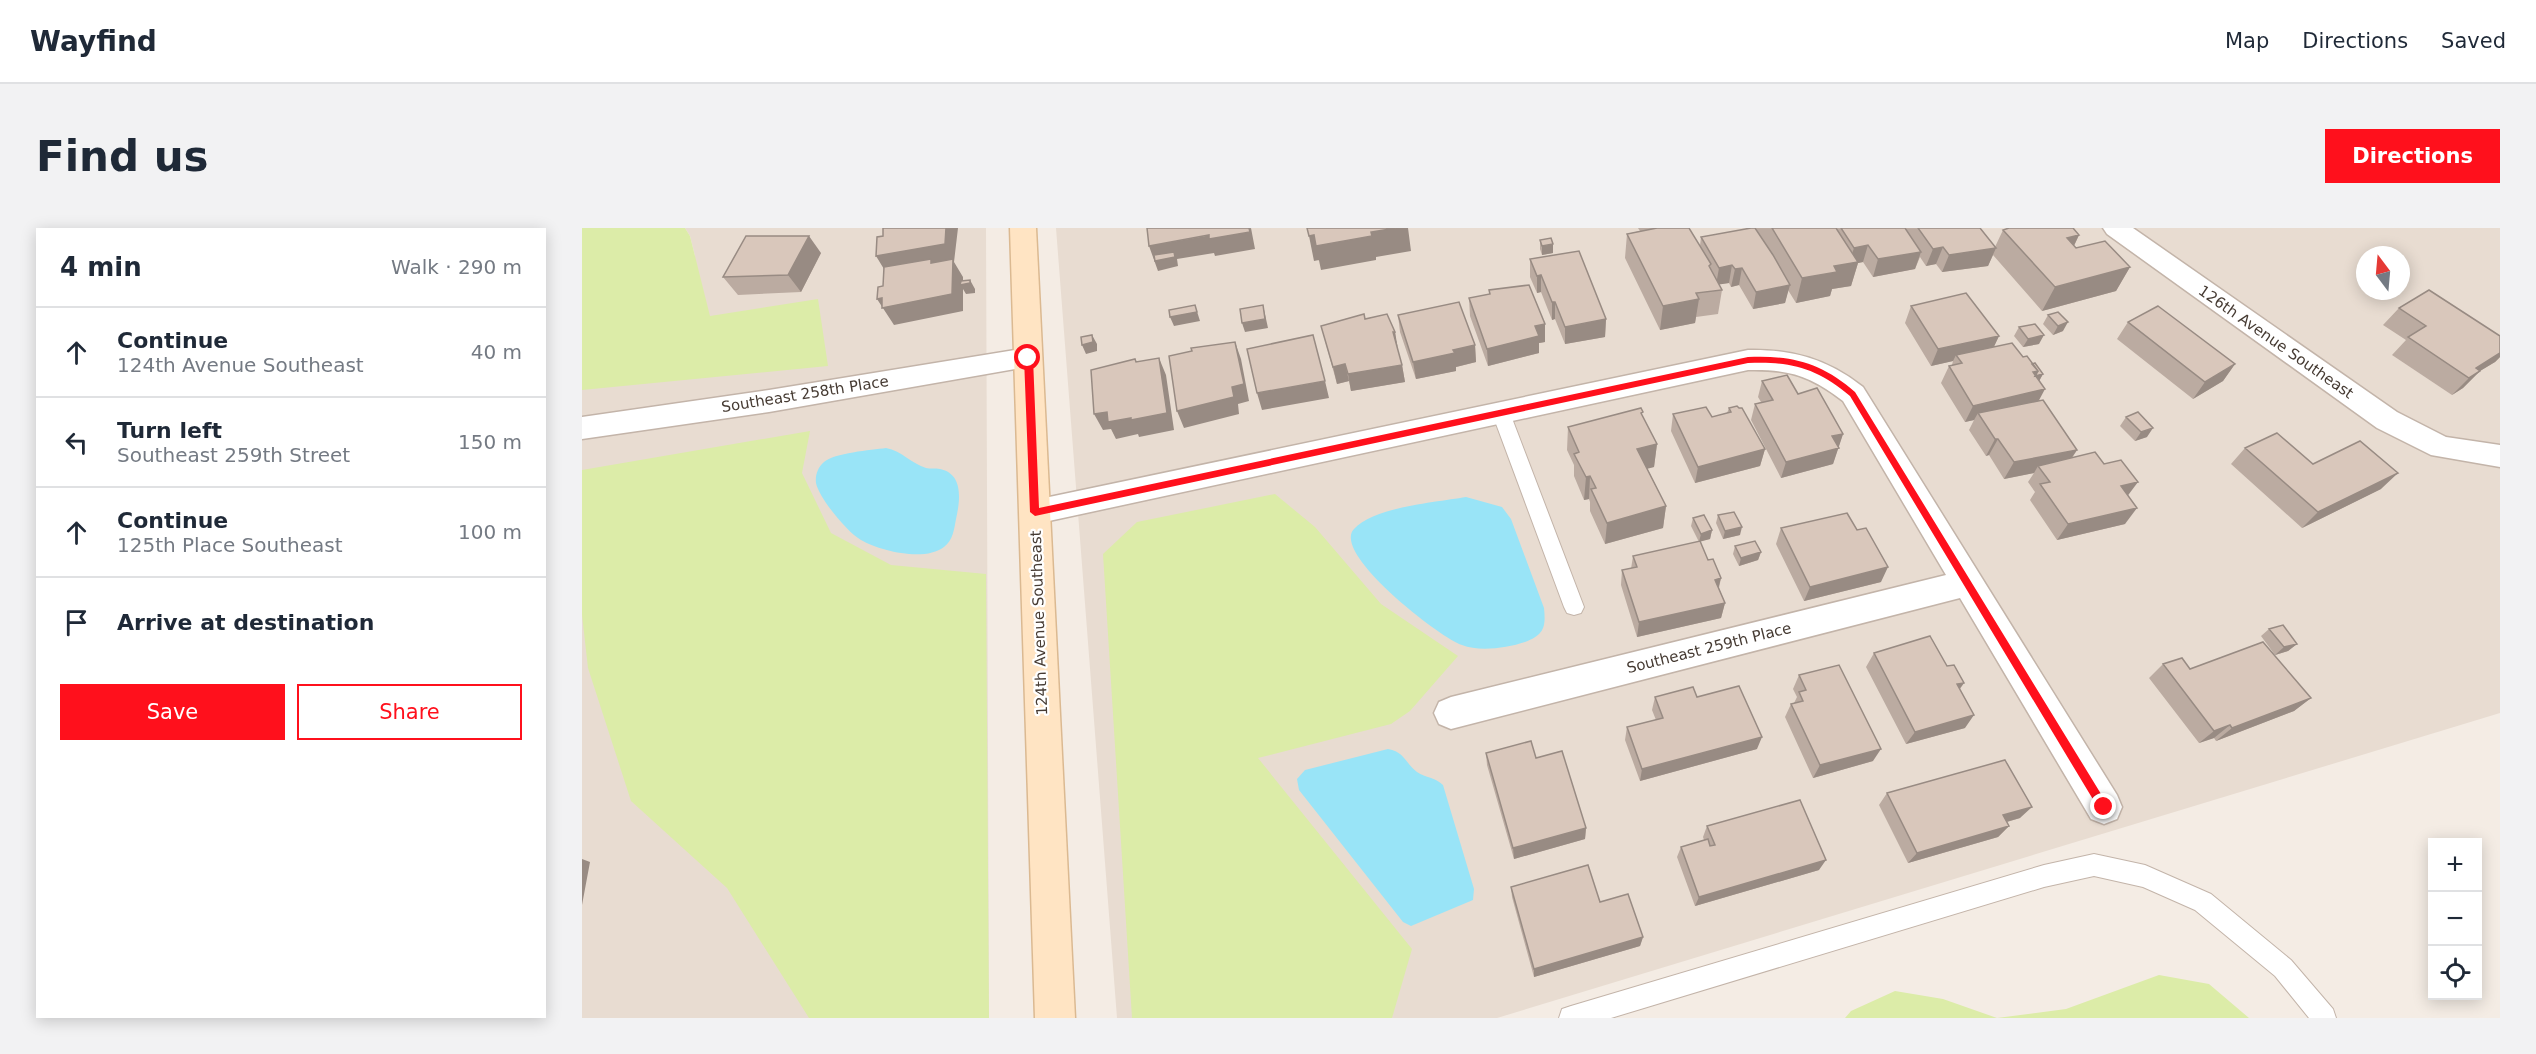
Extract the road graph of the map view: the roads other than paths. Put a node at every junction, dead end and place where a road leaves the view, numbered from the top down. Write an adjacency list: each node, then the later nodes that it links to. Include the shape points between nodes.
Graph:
1 (1023, 228): 3 (street, 124th Avenue Southeast)
2 (2116, 228): 6 (street, 126th Avenue Southeast, via 2386,420 2441,447)
3 (1028, 358): 5 (street, Southeast 258th Place); 7 (street, 124th Avenue Southeast)
4 (1501, 413): 7 (street); 8 (street, via 1748,360 1776,359 1817,370 1834,378 1852,394); 9 (lane)
5 (582, 428)
6 (2500, 456)
7 (1035, 512): 12 (street, 124th Avenue Southeast)
8 (1967, 583): 10 (street, Southeast 259th Place); 11 (street)
9 (1574, 607)
10 (1451, 713)
11 (2104, 807)
12 (1055, 1018)
13 (1571, 1018): 14 (lane, via 2044,876 2094,865 2145,876 2203,902 2283,968)
14 (2324, 1018)

